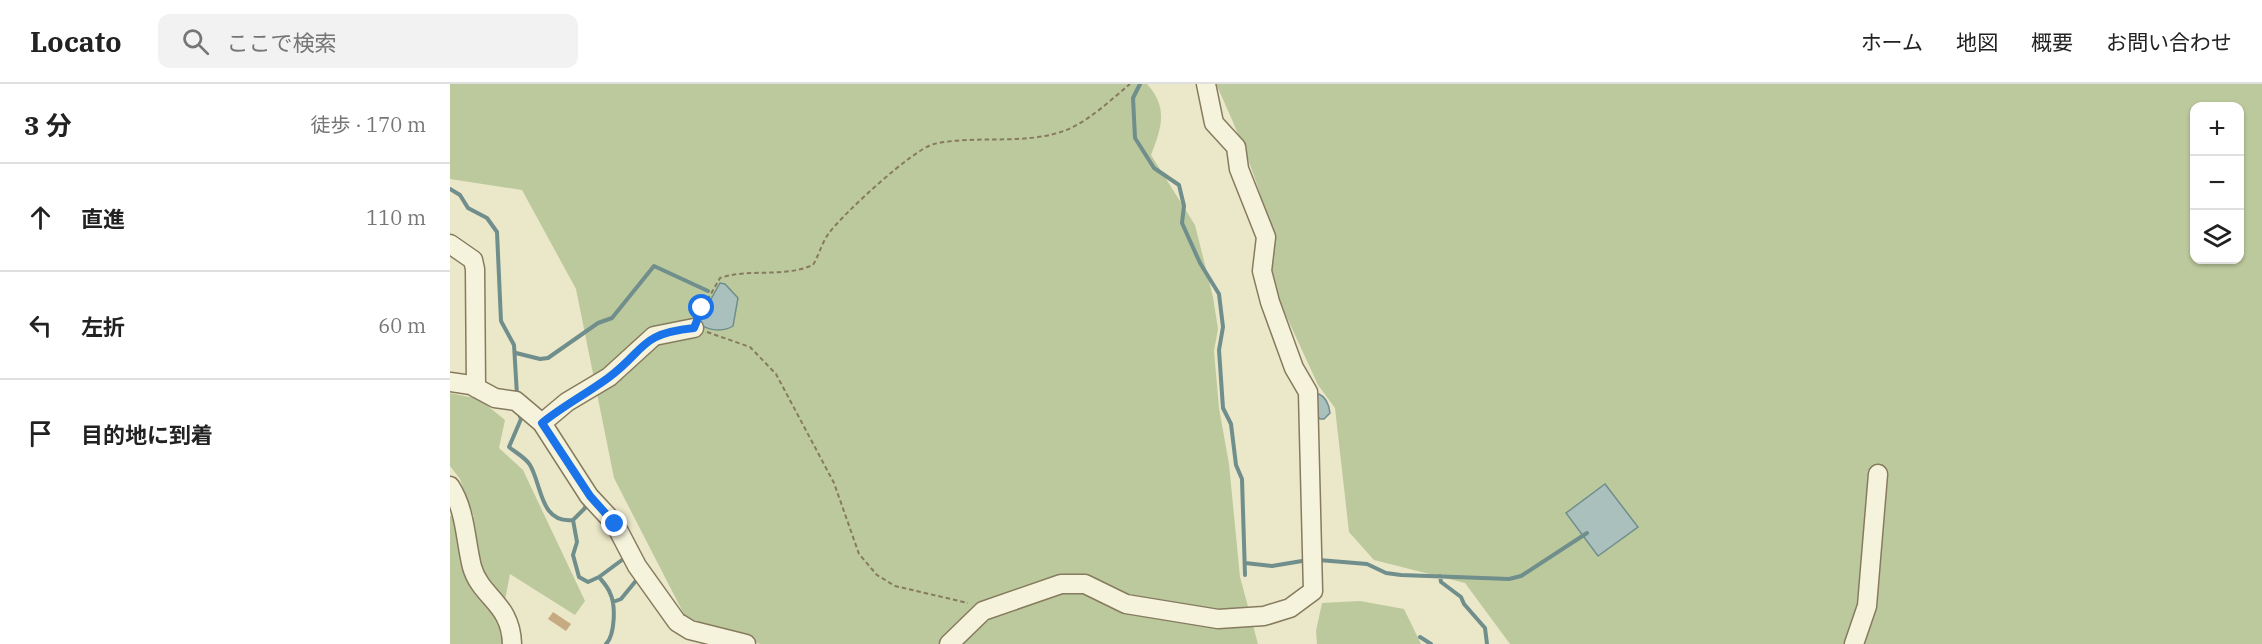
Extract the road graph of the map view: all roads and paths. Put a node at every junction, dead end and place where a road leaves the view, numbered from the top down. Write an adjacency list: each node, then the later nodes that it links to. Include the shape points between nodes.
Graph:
1 (1130, 84): 4 (path, via 1071,128 1041,136 932,144 907,159 838,222 813,266 791,272 731,274 720,278)
2 (1206, 84): 10 (street, via 1214,123 1236,147 1239,169 1266,237 1262,271 1270,302 1294,368 1308,392 1313,591 1290,608 1264,616 1218,619 1126,604 1073,582 1010,599)
3 (450, 244): 6 (street, via 473,260 475,269)
4 (694, 328): 7 (street, via 654,336 609,377 567,402); 10 (path, via 750,347 776,374 834,483 859,554 877,574 895,586 980,606)
5 (450, 382): 6 (street)
6 (476, 388): 7 (street, via 495,398 517,402)
7 (542, 423): 12 (street, via 590,496 615,524 638,566 678,622 690,630)
8 (1878, 474): 14 (street, via 1867,606)
9 (450, 486): 11 (street, via 464,520 472,567 505,612)
10 (983, 611): 13 (street)
11 (512, 644)
12 (746, 644)
13 (949, 644)
14 (1854, 644)

